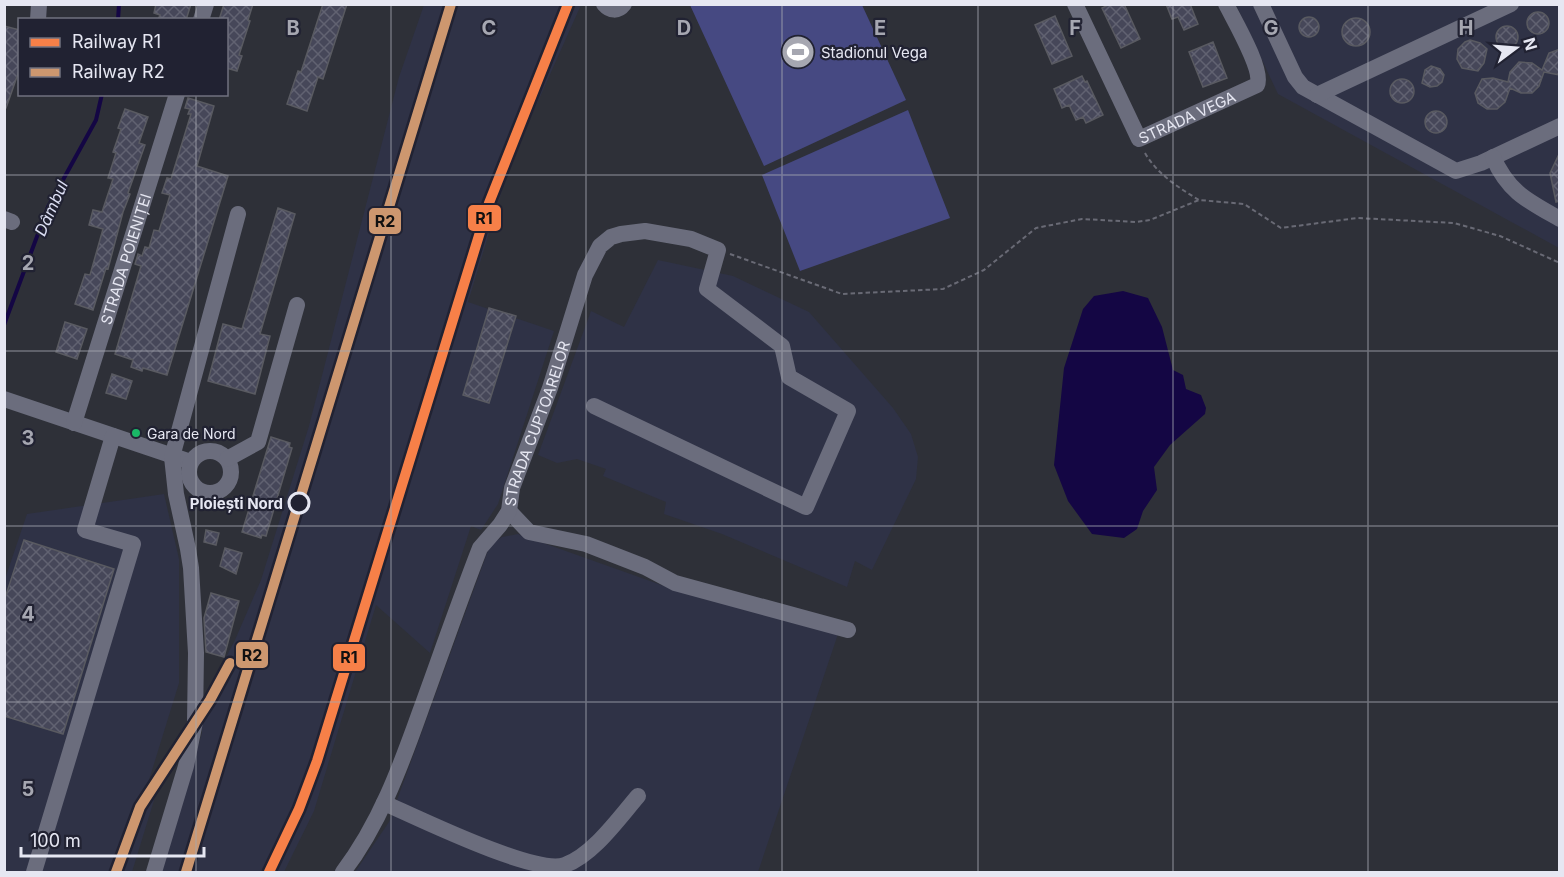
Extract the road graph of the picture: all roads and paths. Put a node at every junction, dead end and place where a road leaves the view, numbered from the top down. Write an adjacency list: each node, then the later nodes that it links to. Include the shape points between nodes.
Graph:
1 (604, 4): 2 (street, via 615,10)
2 (624, 4)
3 (1075, 4): 10 (street, STRADA VEGA)
4 (1226, 4): 10 (street, STRADA VEGA, via 1257,68 1257,85)
5 (1261, 4): 7 (street, via 1295,77)
6 (1511, 4): 7 (street)
7 (1317, 95): 11 (street, via 1456,171)
8 (176, 96): 20 (street, STRADA POIENIȚEI)
9 (1560, 126): 11 (street)
10 (1139, 139): 12 (path, via 1149,160 1167,179)
11 (1493, 157): 14 (street, via 1510,187)
12 (1199, 200): 15 (path, via 1150,220 1082,219 1036,228 984,270 943,289 842,294); 16 (path, via 1245,204 1281,228 1356,218 1454,223 1500,236)
13 (238, 214): 22 (street)
14 (1560, 219)
15 (718, 250): 19 (street, via 707,289 782,346 789,377 848,411 806,507); 25 (street, STRADA CUPTOARELOR, via 691,239 645,231 611,237 600,246 585,275 550,388 512,489)
16 (1560, 263)
17 (297, 305): 23 (street, via 258,442)
18 (4, 399): 20 (street)
19 (594, 406)
20 (74, 423): 21 (street)
21 (113, 436): 22 (street); 31 (street, via 85,530 133,544)
22 (172, 457): 24 (street); 32 (street, via 191,568 195,722)
23 (227, 459): 24 (street, via 212,450 199,453); 24 (street, via 231,465 230,479 215,493 202,491 191,482)
24 (191, 462)
25 (509, 511): 26 (street); 27 (street, STRADA CUPTOARELOR)
26 (529, 532): 27 (street); 28 (street, via 586,544 675,583)
27 (493, 534): 30 (street, STRADA CUPTOARELOR, via 478,555)
28 (848, 630)
29 (638, 796): 30 (street, via 601,838 563,866 542,865 471,842)
30 (384, 803): 33 (street, STRADA CUPTOARELOR)
31 (34, 873)
32 (154, 873)
33 (343, 873)

